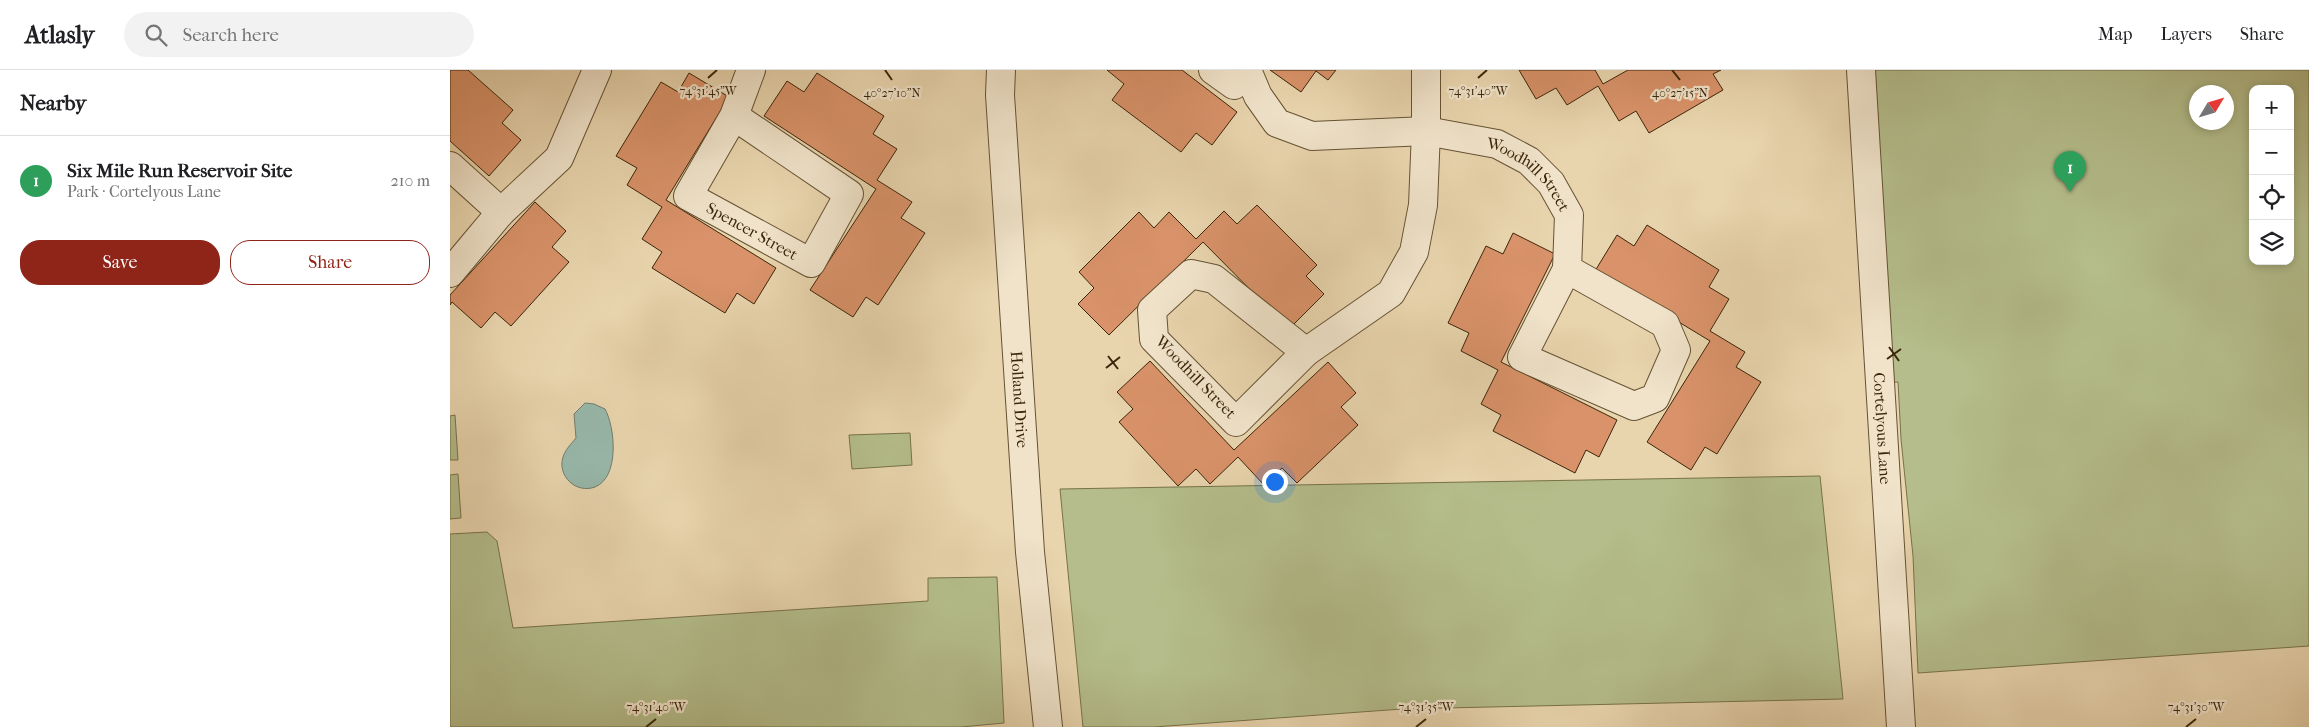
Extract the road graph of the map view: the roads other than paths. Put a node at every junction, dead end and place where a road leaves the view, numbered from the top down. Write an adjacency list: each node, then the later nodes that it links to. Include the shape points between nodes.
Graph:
1 (597, 70): 12 (street, via 559,158)
2 (751, 70): 9 (street, Spencer Street)
3 (1001, 70): 16 (street, Holland Drive, via 1030,552)
4 (1213, 70): 5 (street, via 1234,85)
5 (1243, 70)
6 (1247, 70): 10 (street, Woodhill Street, via 1258,96 1277,123 1312,136)
7 (1426, 70): 10 (street, Woodhill Street)
8 (1861, 70): 17 (street, Cortelyous Lane)
9 (734, 116): 9 (street, Spencer Street, via 849,194 811,263 688,196)
10 (1426, 130): 13 (street, Woodhill Street, via 1497,144 1529,161 1551,183 1569,216); 15 (street, Woodhill Street, via 1423,205 1414,252 1391,293)
11 (450, 166): 12 (street)
12 (502, 212): 14 (street)
13 (1567, 270): 13 (street, Woodhill Street, via 1522,357 1634,406 1655,398 1676,350 1665,324)
14 (450, 273)
15 (1306, 352): 15 (street, Woodhill Street, via 1236,422 1154,339 1152,310 1191,274 1214,279)
16 (1048, 727)
17 (1900, 727)

